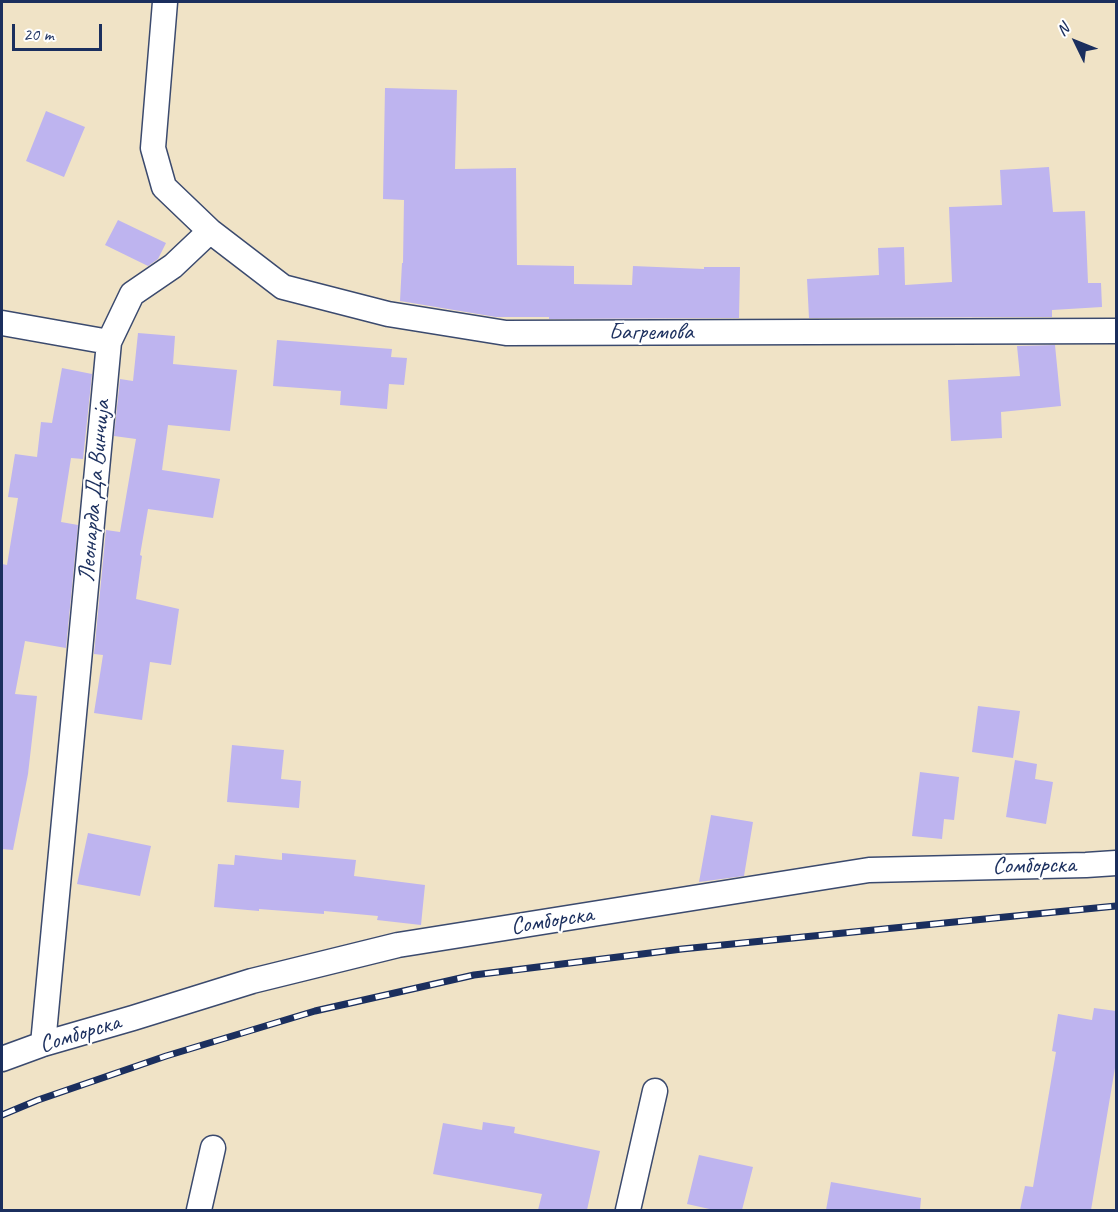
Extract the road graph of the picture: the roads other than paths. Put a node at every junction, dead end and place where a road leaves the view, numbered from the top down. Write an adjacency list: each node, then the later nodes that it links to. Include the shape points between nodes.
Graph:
1 (165, 2): 2 (street, via 153,148 164,187)
2 (210, 231): 4 (street, Багремова, via 283,287 388,314 506,333); 5 (street, Леонарда Да Винчија, via 173,266 132,294)
3 (2, 323): 5 (street)
4 (1116, 331)
5 (109, 342): 7 (street, Леонарда Да Винчија)
6 (1116, 863): 7 (street, Сомборска, via 869,870 398,945 252,981)
7 (43, 1044): 8 (street, Сомборска)
8 (2, 1059)
9 (655, 1091): 12 (street)
10 (213, 1148): 11 (street)
11 (199, 1210)
12 (628, 1210)

